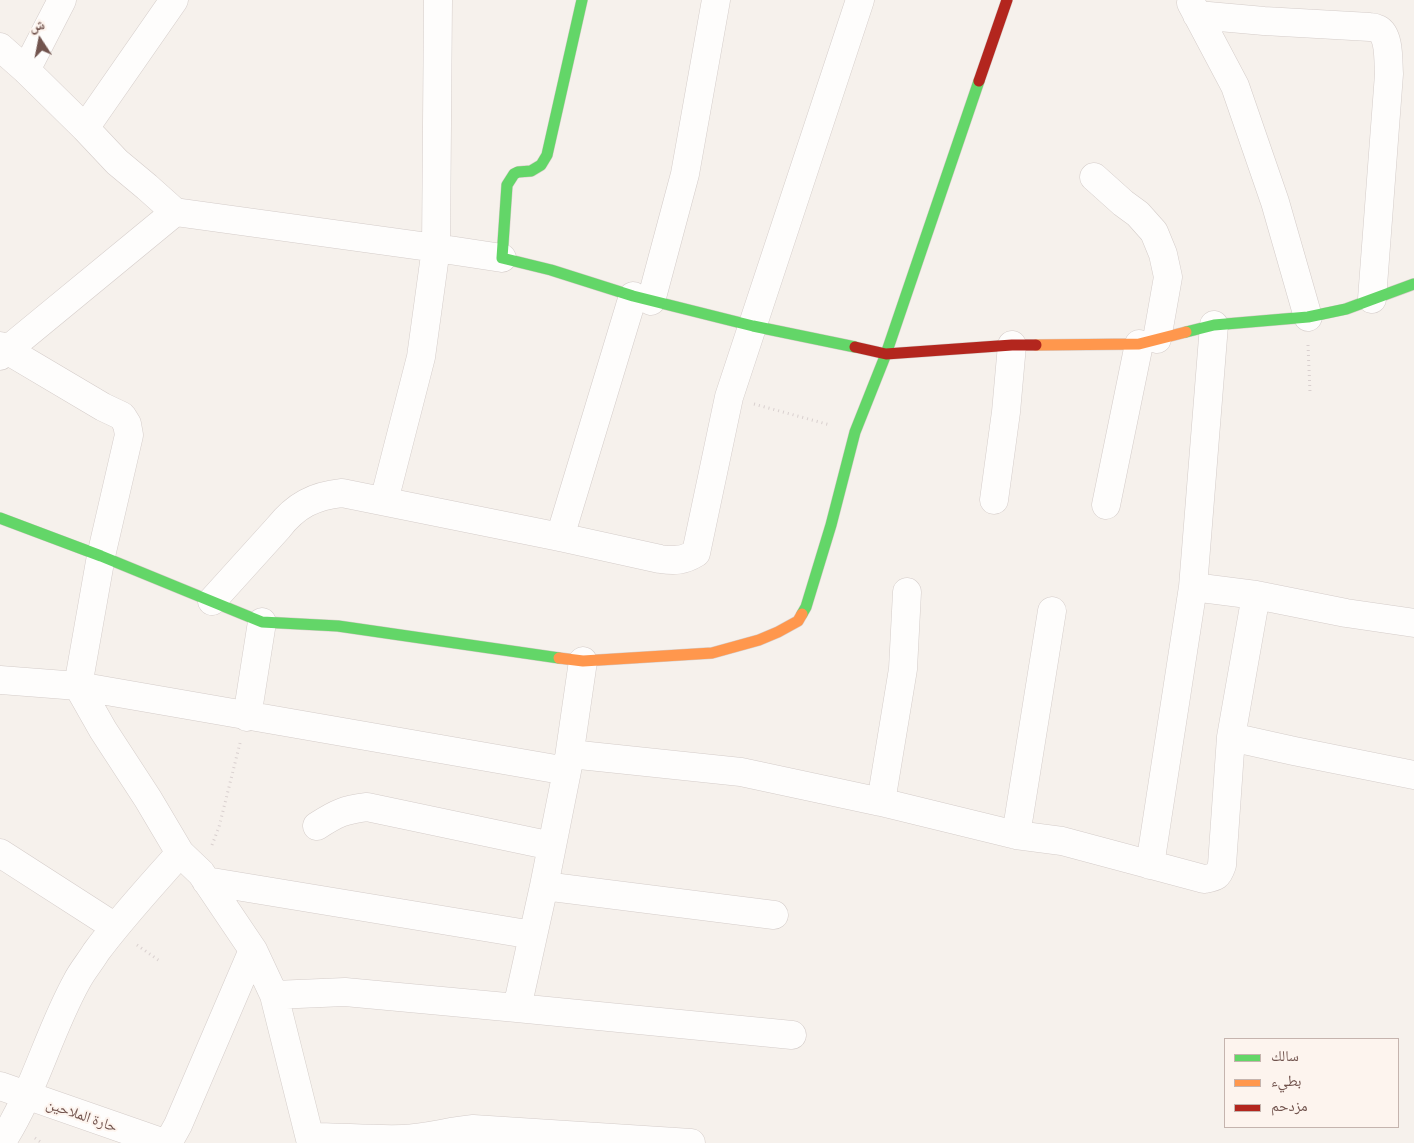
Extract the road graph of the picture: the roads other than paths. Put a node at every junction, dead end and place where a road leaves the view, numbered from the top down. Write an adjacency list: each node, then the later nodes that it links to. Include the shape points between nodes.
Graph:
1 (62, 0): 10 (street)
2 (174, 0): 11 (street)
3 (438, 0): 14 (street)
4 (582, 0): 15 (street, via 549,151 543,164 527,172 517,172 507,185)
5 (716, 0): 17 (street, via 684,174)
6 (860, 0): 21 (street)
7 (1007, 0): 25 (street)
8 (1193, 7): 18 (street, via 1264,21 1370,26 1383,34 1389,74); 19 (street, via 1235,86 1275,202)
9 (0, 47): 10 (street)
10 (26, 70): 11 (street)
11 (86, 128): 13 (street, via 117,162)
12 (1094, 178): 22 (street, via 1138,214 1154,232 1164,254 1168,277)
13 (175, 212): 14 (street); 24 (street)
14 (436, 248): 15 (street); 27 (street, via 421,357)
15 (502, 258): 17 (street)
16 (1414, 284): 18 (street)
17 (642, 298): 21 (street); 30 (street)
18 (1372, 299): 19 (street, via 1346,309)
19 (1308, 317): 20 (street)
20 (1214, 325): 22 (street); 32 (street)
21 (753, 326): 25 (street); 30 (street, via 729,397 696,553 687,559 660,560)
22 (1148, 341): 23 (street); 28 (street)
23 (1012, 345): 25 (street); 26 (street)
24 (2, 351): 31 (street, via 122,416 127,424 129,435)
25 (886, 354): 39 (street, via 855,432 826,543 806,607 798,621 759,640 712,653)
26 (994, 500)
27 (384, 501): 30 (street); 35 (street, via 342,493 311,500 288,515)
28 (1106, 505)
29 (0, 518): 31 (street)
30 (560, 537)
31 (100, 556): 35 (street); 41 (street)
32 (1193, 588): 34 (street); 52 (street)
33 (907, 592): 46 (street, via 903,669)
34 (1256, 595): 38 (street); 43 (street)
35 (212, 601): 37 (street)
36 (1052, 611): 48 (street)
37 (262, 622): 39 (street, via 338,626); 42 (street)
38 (1414, 623)
39 (583, 661): 44 (street)
40 (0, 680): 41 (street)
41 (78, 686): 42 (street); 51 (street)
42 (247, 716): 44 (street)
43 (1231, 737): 45 (street); 52 (street, via 1219,874 1215,878 1204,879)
44 (568, 763): 46 (street, via 741,772); 49 (street)
45 (1414, 776)
46 (881, 802): 48 (street)
47 (317, 826): 49 (street, via 336,813 367,807)
48 (1016, 835): 52 (street, via 1062,841)
49 (552, 846): 54 (street)
50 (0, 853): 56 (street)
51 (180, 853): 53 (street); 56 (street)
52 (1150, 864)
53 (204, 877): 57 (street); 58 (street)
54 (544, 886): 55 (street); 57 (street)
55 (774, 915)
56 (115, 927): 63 (street, via 78,978)
57 (533, 934): 60 (street)
58 (253, 950): 59 (street); 67 (street)
59 (274, 995): 60 (street, via 345,992); 64 (street)
60 (516, 1008): 61 (street)
61 (792, 1035)
62 (0, 1086): 63 (street, حارة الملاحين)
63 (26, 1096): 65 (street); 66 (street, حارة الملاحين)
64 (310, 1140): 68 (street, via 403,1139 473,1130)
65 (1, 1143)
66 (164, 1143)
67 (168, 1143)
68 (691, 1143)

